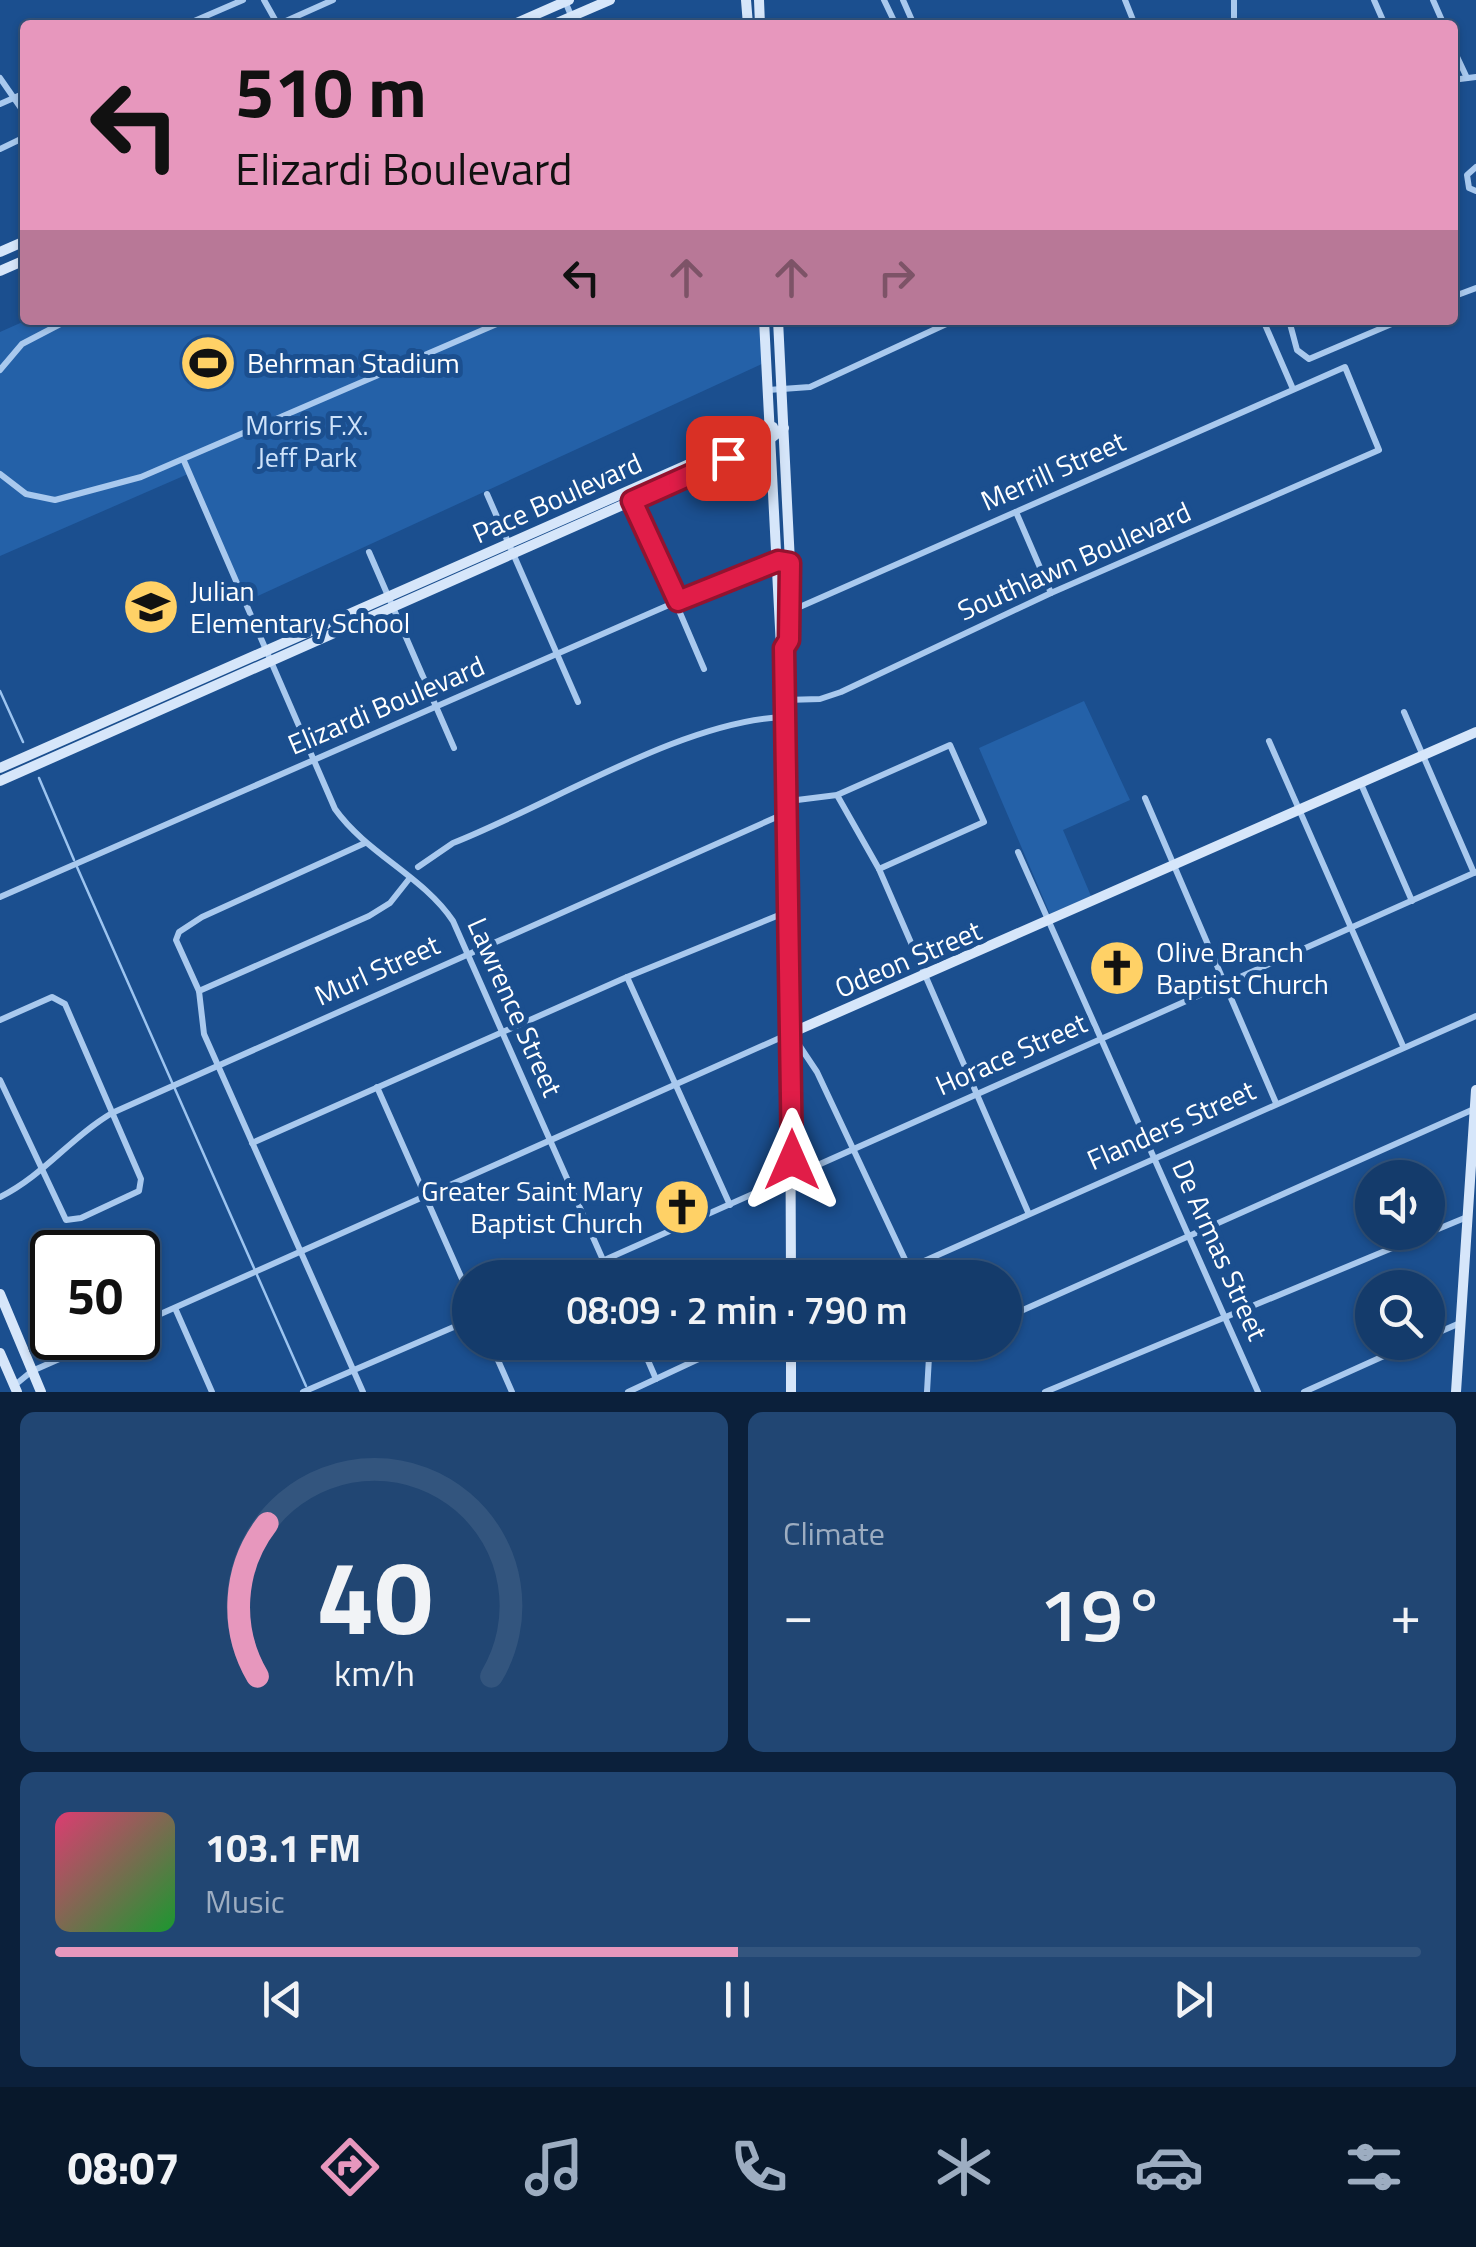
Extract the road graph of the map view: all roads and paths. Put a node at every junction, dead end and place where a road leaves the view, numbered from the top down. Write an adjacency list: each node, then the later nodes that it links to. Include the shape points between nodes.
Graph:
1 (243, 0): 5 (street)
2 (334, 0): 6 (street)
3 (610, 0): 8 (street)
4 (566, 1): 7 (street)
5 (196, 20)
6 (289, 20)
7 (523, 20)
8 (576, 20)
9 (1458, 60): 12 (street)
10 (1476, 76): 12 (street)
11 (0, 78): 15 (street)
12 (1466, 78): 13 (street)
13 (1458, 79)
14 (20, 95): 15 (street)
15 (14, 98): 16 (street); 17 (street)
16 (0, 104)
17 (20, 107)
18 (1476, 167): 19 (street, via 1467,175)
19 (1476, 191)
20 (58, 325): 28 (street, via 22,344)
21 (495, 325): 35 (street)
22 (764, 325): 30 (street)
23 (778, 325): 31 (street)
24 (945, 325): 31 (street, via 819,383)
25 (1265, 325): 29 (street)
26 (1289, 325): 27 (street, via 1296,350 1309,358)
27 (1387, 325)
28 (0, 370)
29 (1293, 389): 34 (street, Merrill Street, via 1345,366); 39 (street, Merrill Street)
30 (768, 390): 31 (street); 33 (street)
31 (782, 391): 32 (street)
32 (784, 428): 33 (street, Pace Boulevard); 43 (street)
33 (770, 433): 38 (street, Pace Boulevard); 42 (street)
34 (1379, 450): 44 (street, Southlawn Boulevard)
35 (184, 461): 36 (street, via 55,500 26,494); 48 (street, Lawrence Street)
36 (0, 474)
37 (487, 494): 40 (street)
38 (630, 496): 40 (street, Pace Boulevard); 45 (street)
39 (1016, 512): 44 (street); 47 (street, Merrill Street)
40 (511, 549): 46 (street, Pace Boulevard); 49 (street)
41 (369, 552): 46 (street)
42 (778, 561): 43 (street); 45 (street, Elizardi Boulevard); 47 (street)
43 (790, 563): 47 (street)
44 (1052, 593): 51 (street, Southlawn Boulevard, via 841,692)
45 (678, 601): 49 (street, Elizardi Boulevard); 50 (street)
46 (390, 603): 48 (street, Pace Boulevard); 53 (street)
47 (784, 613): 51 (street)
48 (270, 656): 60 (street, Lawrence Street); 62 (street, Pace Boulevard)
49 (558, 657): 52 (street); 53 (street, Elizardi Boulevard)
50 (704, 668)
51 (785, 700): 55 (street)
52 (578, 702)
53 (438, 708): 58 (street); 60 (street, Elizardi Boulevard)
54 (1404, 712): 59 (street)
55 (786, 717): 67 (street); 72 (street, via 744,720 692,736 453,842)
56 (1476, 732): 59 (street, Odeon Street)
57 (1269, 741): 68 (street)
58 (454, 748)
59 (1423, 755): 64 (street, Odeon Street); 74 (street)
60 (314, 761): 69 (street, Lawrence Street, via 335,809); 76 (street, Elizardi Boulevard)
61 (0, 768): 62 (street, Pace Boulevard)
62 (15, 768): 63 (street, Pace Boulevard)
63 (0, 780)
64 (1360, 782): 68 (street, Odeon Street); 77 (street)
65 (837, 795): 67 (street, Murl Street); 73 (street); 73 (street, Murl Street, via 950,745 984,822)
66 (1145, 798): 71 (street)
67 (789, 806): 78 (street); 81 (street, Murl Street)
68 (1300, 811): 71 (street, Odeon Street); 80 (street)
69 (366, 842): 75 (street, Lawrence Street); 85 (street, via 179,932 178,946)
70 (1018, 852): 79 (street, De Armas Street)
71 (1174, 865): 79 (street, Odeon Street); 84 (street)
72 (418, 868)
73 (879, 869): 83 (street)
74 (1475, 873): 77 (street, Horace Street)
75 (409, 879): 81 (street, Lawrence Street, via 445,910); 85 (street, via 390,903 368,916)
76 (0, 898)
77 (1412, 900): 80 (street, Horace Street)
78 (790, 910): 82 (street); 89 (street)
79 (1049, 921): 83 (street, Odeon Street); 90 (street, De Armas Street)
80 (1350, 929): 84 (street, Horace Street); 91 (street)
81 (468, 954): 88 (street, Lawrence Street); 92 (street, Murl Street)
82 (627, 977): 88 (street); 94 (street)
83 (925, 977): 89 (street, Odeon Street); 97 (street)
84 (1225, 984): 90 (street, Horace Street); 98 (street)
85 (199, 991): 92 (street, via 202,1026)
86 (1476, 1016): 91 (street, Flanders Street)
87 (0, 1020): 100 (street, via 52,997 67,1007)
88 (502, 1033): 95 (street); 101 (street, Lawrence Street)
89 (790, 1033): 94 (street, Odeon Street); 103 (street); 106 (street)
90 (1101, 1039): 97 (street, Horace Street); 104 (street, De Armas Street)
91 (1403, 1047): 98 (street, Flanders Street)
92 (217, 1066): 100 (street, Murl Street); 102 (street)
93 (0, 1080): 105 (street)
94 (674, 1085): 101 (street, Odeon Street); 109 (street)
95 (376, 1087): 102 (street); 107 (street)
96 (1476, 1090): 99 (street)
97 (976, 1094): 103 (street, Horace Street); 110 (street)
98 (1276, 1103): 104 (street, Flanders Street)
99 (1474, 1110): 111 (street); 112 (street)
100 (112, 1113): 105 (street, Murl Street); 105 (street, via 142,1186 128,1198 66,1220)
101 (550, 1140): 107 (street, Odeon Street); 115 (street, Lawrence Street)
102 (252, 1143): 113 (street)
103 (851, 1148): 106 (street, Horace Street); 117 (street)
104 (1154, 1157): 110 (street, Flanders Street); 112 (street, De Armas Street)
105 (41, 1171): 108 (street, Murl Street)
106 (792, 1178): 109 (street, Horace Street); 116 (street)
107 (427, 1196): 113 (street, Odeon Street); 114 (street)
108 (0, 1197)
109 (730, 1205): 115 (street, Horace Street)
110 (1028, 1212): 118 (street, Flanders Street)
111 (1468, 1216): 123 (street); 124 (street)
112 (1188, 1234): 121 (street); 123 (street, De Armas Street)
113 (301, 1251): 120 (street, Odeon Street); 135 (street)
114 (454, 1260)
115 (604, 1260)
116 (791, 1260)
117 (905, 1260)
118 (926, 1260)
119 (0, 1294): 136 (street)
120 (174, 1308): 122 (street, Odeon Street); 140 (street)
121 (1022, 1310)
122 (160, 1314)
123 (1224, 1316): 147 (street); 148 (street, De Armas Street)
124 (1461, 1322): 126 (street); 150 (street)
125 (452, 1328): 135 (street)
126 (1445, 1329)
127 (0, 1354): 138 (street)
128 (57, 1360): 136 (street)
129 (498, 1360): 143 (street)
130 (648, 1360): 137 (street)
131 (697, 1360): 137 (street)
132 (791, 1360): 145 (street)
133 (929, 1360): 146 (street)
134 (1375, 1360): 149 (street)
135 (354, 1370): 141 (street); 142 (street)
136 (32, 1371): 138 (street); 139 (street)
137 (656, 1379): 144 (street)
138 (16, 1389)
139 (41, 1392)
140 (212, 1392)
141 (303, 1392)
142 (363, 1392)
143 (512, 1392)
144 (628, 1392)
145 (791, 1392)
146 (927, 1392)
147 (1045, 1392)
148 (1258, 1392)
149 (1304, 1392)
150 (1456, 1392)

